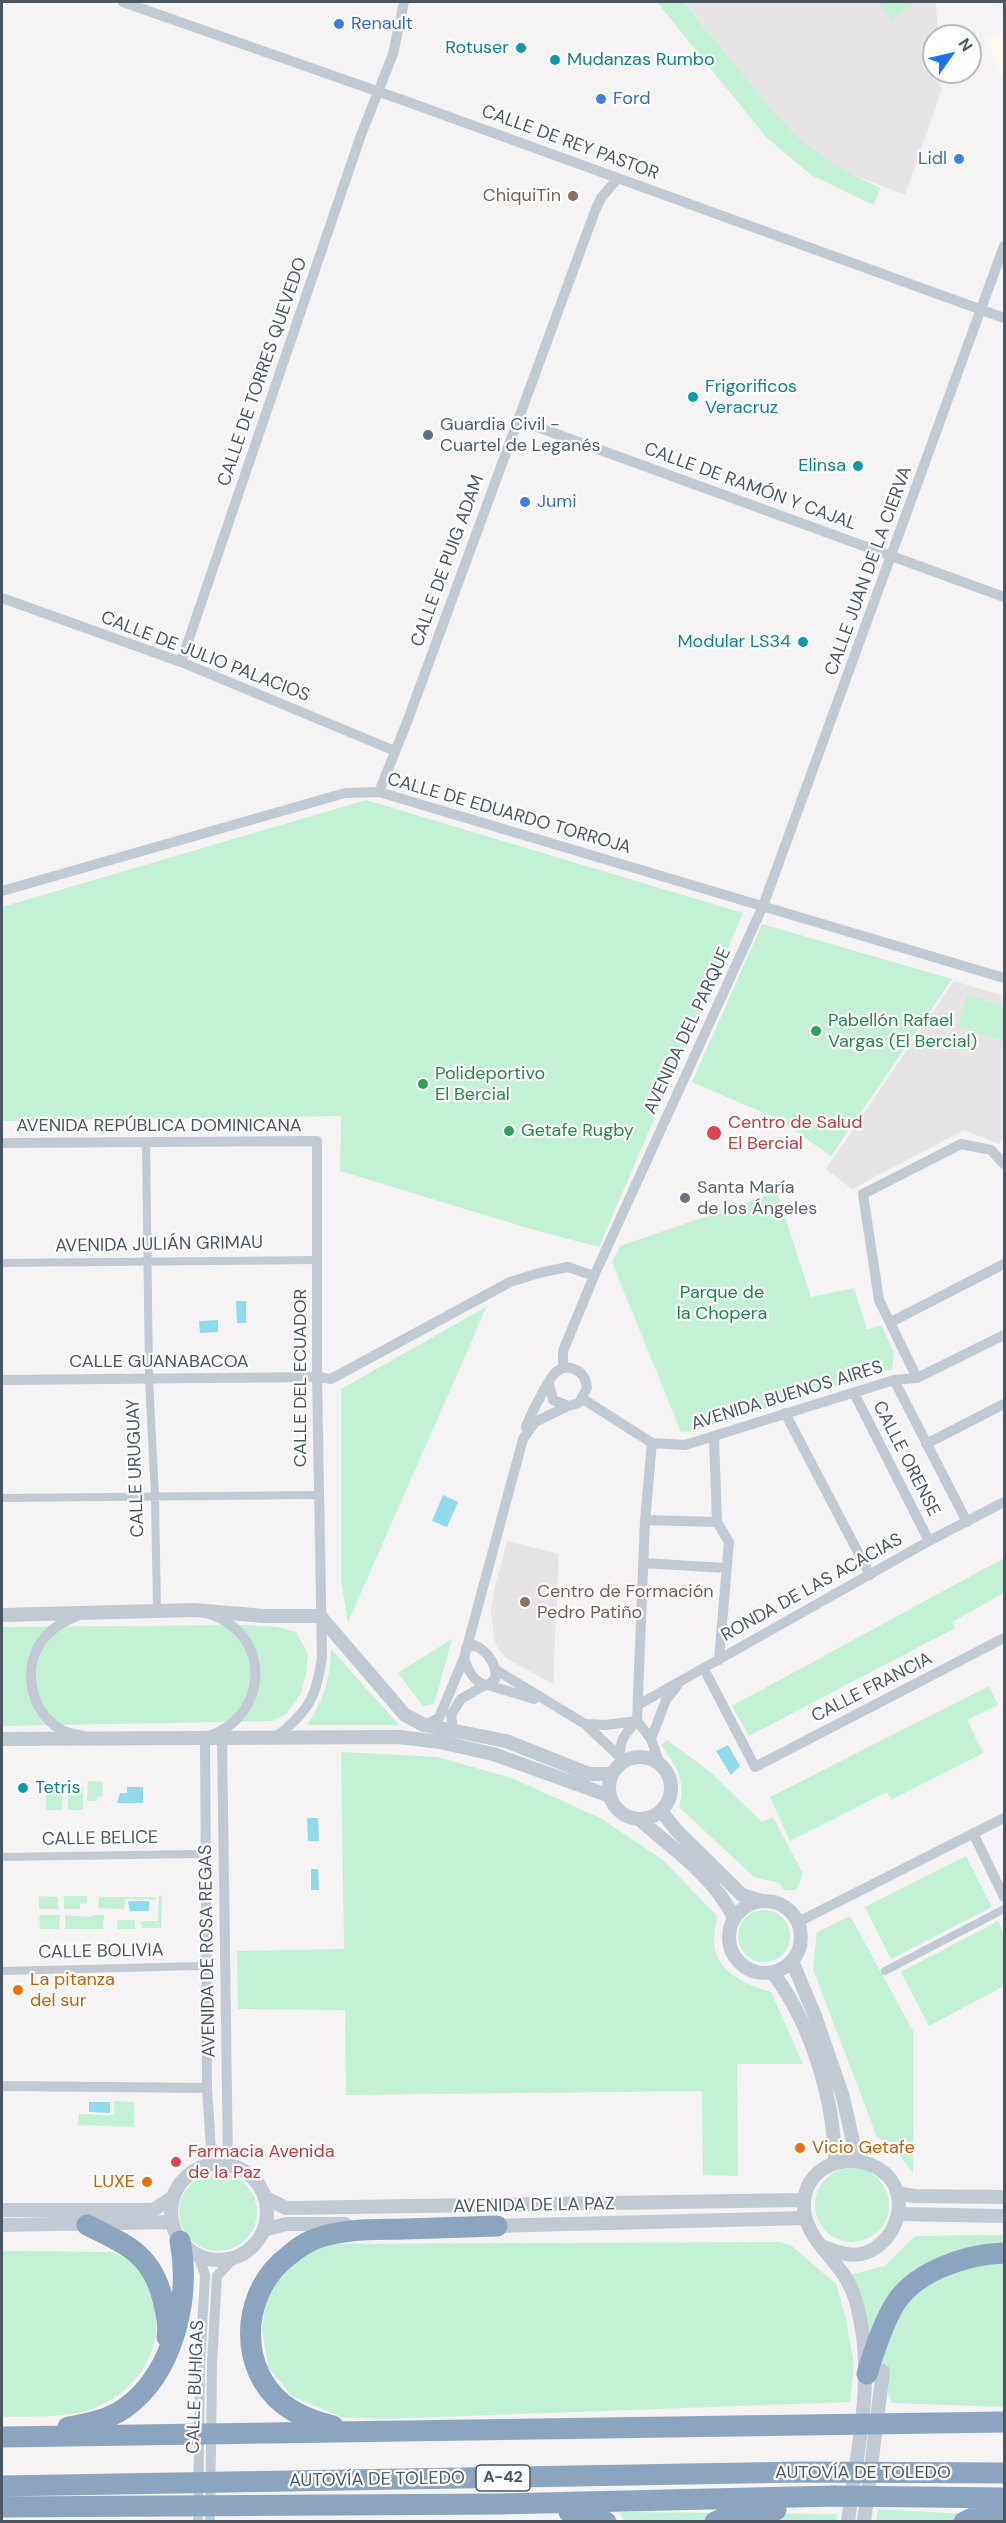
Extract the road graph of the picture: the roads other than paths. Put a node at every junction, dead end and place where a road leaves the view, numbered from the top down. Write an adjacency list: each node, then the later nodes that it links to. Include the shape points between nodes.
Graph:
1 (123, 2): 3 (street, CALLE DE REY PASTOR)
2 (404, 2): 3 (street, CALLE DE TORRES QUEVEDO, via 393,54)
3 (378, 92): 4 (street, CALLE DE REY PASTOR); 12 (street, CALLE DE TORRES QUEVEDO)
4 (618, 178): 6 (street, CALLE DE REY PASTOR); 8 (street, CALLE DE PUIG ADAM, via 595,212)
5 (1005, 246): 6 (street, CALLE JUAN DE LA CIERVA)
6 (982, 310): 7 (street, CALLE DE REY PASTOR); 9 (street, CALLE JUAN DE LA CIERVA)
7 (1005, 318)
8 (518, 420): 9 (street, CALLE DE RAMÓN Y CAJAL); 13 (street, CALLE DE PUIG ADAM)
9 (892, 556): 10 (street, CALLE DE RAMÓN Y CAJAL); 16 (street, CALLE JUAN DE LA CIERVA)
10 (1005, 597)
11 (2, 598): 12 (street, CALLE DE JULIO PALACIOS)
12 (181, 662): 13 (street, CALLE DE JULIO PALACIOS)
13 (395, 751): 14 (street, CALLE DE PUIG ADAM)
14 (379, 792): 15 (street, CALLE DE EDUARDO TORROJA, via 345,793); 16 (street, CALLE DE EDUARDO TORROJA)
15 (2, 891)
16 (763, 906): 17 (street, CALLE DE EDUARDO TORROJA); 26 (street, AVENIDA DEL PARQUE)
17 (1005, 978)
18 (317, 1141): 19 (street, AVENIDA REPÚBLICA DOMINICANA); 22 (street, CALLE DEL ECUADOR)
19 (146, 1142): 20 (street, AVENIDA REPÚBLICA DOMINICANA); 24 (street, CALLE URUGUAY)
20 (2, 1143)
21 (1005, 1164): 27 (street, via 991,1150 961,1144 863,1194 879,1300)
22 (317, 1260): 24 (street, AVENIDA JULIÁN GRIMAU); 30 (street, CALLE DEL ECUADOR)
23 (2, 1263): 24 (street, AVENIDA JULIÁN GRIMAU)
24 (150, 1263): 33 (street, CALLE URUGUAY)
25 (1005, 1264): 27 (street)
26 (594, 1276): 29 (street, AVENIDA DEL PARQUE, via 563,1351); 30 (street, CALLE GUANABACOA, via 568,1267 510,1282 331,1379)
27 (891, 1322): 31 (street)
28 (1005, 1335): 31 (street, AVENIDA BUENOS AIRES)
29 (563, 1368): 35 (street, via 553,1374); 37 (street, via 584,1376 587,1388)
30 (317, 1377): 33 (street, CALLE GUANABACOA); 46 (street, CALLE DEL ECUADOR)
31 (917, 1378): 34 (street, AVENIDA BUENOS AIRES)
32 (2, 1380): 33 (street, CALLE GUANABACOA)
33 (149, 1380): 45 (street, CALLE URUGUAY)
34 (894, 1380): 36 (street, AVENIDA BUENOS AIRES); 44 (street)
35 (549, 1384): 39 (street, via 553,1400); 42 (street, via 527,1423)
36 (854, 1393): 40 (street, AVENIDA BUENOS AIRES); 52 (street, CALLE ORENSE)
37 (583, 1399): 39 (street); 43 (street, AVENIDA BUENOS AIRES)
38 (1005, 1404): 44 (street)
39 (568, 1406): 42 (street, via 535,1422)
40 (785, 1413): 41 (street, AVENIDA BUENOS AIRES); 55 (street)
41 (714, 1437): 43 (street, AVENIDA BUENOS AIRES, via 685,1445); 51 (street)
42 (523, 1439): 56 (street)
43 (652, 1443): 49 (street)
44 (926, 1444): 50 (street)
45 (155, 1496): 46 (street); 47 (street); 58 (street, CALLE URUGUAY)
46 (319, 1496): 61 (street, CALLE DEL ECUADOR)
47 (2, 1498)
48 (1005, 1502): 50 (street, RONDA DE LAS ACACIAS)
49 (645, 1520): 51 (street); 53 (street)
50 (968, 1521): 52 (street, RONDA DE LAS ACACIAS)
51 (717, 1522): 54 (street, via 729,1542)
52 (929, 1541): 55 (street, RONDA DE LAS ACACIAS)
53 (644, 1563): 54 (street); 71 (street)
54 (725, 1568): 65 (street)
55 (870, 1575): 65 (street, RONDA DE LAS ACACIAS)
56 (476, 1608): 63 (street, via 476,1636); 64 (street)
57 (194, 1610): 58 (street); 61 (street); 77 (street, via 236,1629 251,1649 256,1673 253,1695 244,1712 227,1729)
58 (157, 1612): 59 (street)
59 (82, 1614): 60 (street); 79 (street, via 56,1627 42,1641 35,1654 31,1683 42,1712 60,1729)
60 (2, 1615)
61 (320, 1616): 74 (street, via 405,1715); 76 (street, CALLE DEL ECUADOR, via 322,1656 318,1687 298,1718)
62 (1005, 1638): 66 (street, CALLE FRANCIA, via 755,1767)
63 (482, 1648): 64 (street, via 474,1645); 67 (street)
64 (465, 1653): 69 (street, via 474,1677); 74 (street, via 439,1718)
65 (719, 1660): 66 (street, RONDA DE LAS ACACIAS)
66 (704, 1669): 68 (street, RONDA DE LAS ACACIAS)
67 (496, 1670): 69 (street, via 495,1679); 70 (street)
68 (681, 1681): 71 (street, RONDA DE LAS ACACIAS); 81 (street, via 666,1700)
69 (486, 1685): 70 (street); 75 (street, via 461,1699 451,1714)
70 (546, 1702): 73 (street)
71 (638, 1705): 72 (street)
72 (637, 1721): 73 (street); 81 (street); 82 (street, via 623,1736)
73 (585, 1724): 82 (street)
74 (424, 1725): 75 (street)
75 (453, 1729): 82 (street, via 506,1741 590,1774)
76 (277, 1736): 78 (street); 84 (street, via 399,1737 440,1742 493,1754)
77 (205, 1737): 78 (street); 79 (street); 102 (street, AVENIDA DE ROSA REGAS)
78 (222, 1737): 106 (street, AVENIDA DE ROSA REGAS)
79 (88, 1738): 80 (street)
80 (2, 1739)
81 (651, 1739): 83 (street)
82 (617, 1765): 83 (street, via 640,1757); 84 (street)
83 (660, 1765): 85 (street, via 671,1784 669,1798)
84 (610, 1796): 87 (street, via 624,1815)
85 (661, 1810): 87 (street); 92 (street, via 676,1831 742,1895)
86 (1005, 1818): 88 (street)
87 (639, 1819): 94 (street, via 688,1860 727,1902)
88 (973, 1833): 91 (street); 95 (street)
89 (199, 1854): 90 (street, CALLE BELICE)
90 (2, 1857)
91 (1005, 1897)
92 (762, 1901): 94 (street); 95 (street, via 777,1901)
93 (1005, 1909): 99 (street)
94 (734, 1917): 100 (street, via 729,1930 730,1949 740,1963 756,1973)
95 (798, 1922): 96 (street, via 802,1941)
96 (792, 1961): 100 (street, via 785,1969); 103 (street, via 843,2097)
97 (201, 1966): 98 (street, CALLE BOLIVIA)
98 (2, 1971)
99 (885, 1971)
100 (773, 1973): 104 (street, via 800,2016 825,2088)
101 (2, 2086): 102 (street)
102 (207, 2088): 105 (street, AVENIDA DE ROSA REGAS)
103 (857, 2160): 104 (street); 107 (street, via 874,2165 888,2177)
104 (835, 2162): 111 (street, via 820,2171)
105 (212, 2164): 106 (street); 108 (street, via 192,2172)
106 (228, 2165): 110 (street, via 245,2172)
107 (897, 2193): 109 (street); 113 (street)
108 (173, 2197): 112 (street, via 153,2210); 120 (street)
109 (1005, 2197)
110 (266, 2198): 111 (street, AVENIDA DE LA PAZ, via 286,2208); 119 (street)
111 (804, 2200): 115 (street)
112 (2, 2210)
113 (899, 2214): 114 (street); 121 (street, via 892,2232 880,2245 864,2253 845,2254)
114 (1005, 2216)
115 (805, 2218): 118 (street, AVENIDA DE LA PAZ); 121 (street)
116 (2, 2225): 117 (street)
117 (87, 2225): 120 (street); 126 (highway, via 132,2247 148,2263 158,2281 168,2325)
118 (498, 2226): 119 (street, AVENIDA DE LA PAZ, via 286,2224); 131 (highway, via 356,2230 316,2238 299,2247 273,2271 256,2297 250,2322 252,2353 266,2386 283,2404 310,2420)
119 (264, 2230): 124 (street, via 246,2253)
120 (175, 2231): 123 (street); 126 (highway, via 184,2286 177,2323)
121 (821, 2246): 127 (street, via 848,2281)
122 (1005, 2253): 127 (highway, via 985,2254 940,2267 918,2281 893,2306)
123 (199, 2257): 124 (street, via 215,2261); 140 (street, CALLE BUHIGAS, via 205,2275)
124 (232, 2259): 141 (street, CALLE BUHIGAS, via 217,2276)
125 (1005, 2264): 127 (highway, via 950,2273 920,2295 895,2323)
126 (165, 2355): 132 (highway, via 140,2395 105,2418)
127 (875, 2372): 144 (street); 145 (street)
128 (1005, 2417): 130 (highway)
129 (1005, 2422): 130 (highway)
130 (972, 2423): 131 (highway)
131 (372, 2432): 132 (highway)
132 (2, 2436)
133 (1005, 2473): 134 (highway, AUTOVÍA DE TOLEDO / A-42, via 803,2472)
134 (2, 2486)
135 (835, 2496): 136 (highway, AUTOVÍA DE TOLEDO / A-42); 137 (highway, AUTOVÍA DE TOLEDO / A-42); 143 (highway, via 793,2509 757,2511)
136 (1005, 2498)
137 (500, 2504): 138 (highway, AUTOVÍA DE TOLEDO / A-42); 142 (highway, via 596,2516)
138 (2, 2507)
139 (1005, 2514): 146 (highway, via 977,2516)
140 (198, 2522)
141 (210, 2522)
142 (606, 2522)
143 (715, 2522)
144 (848, 2522)
145 (864, 2522)
146 (964, 2522)

